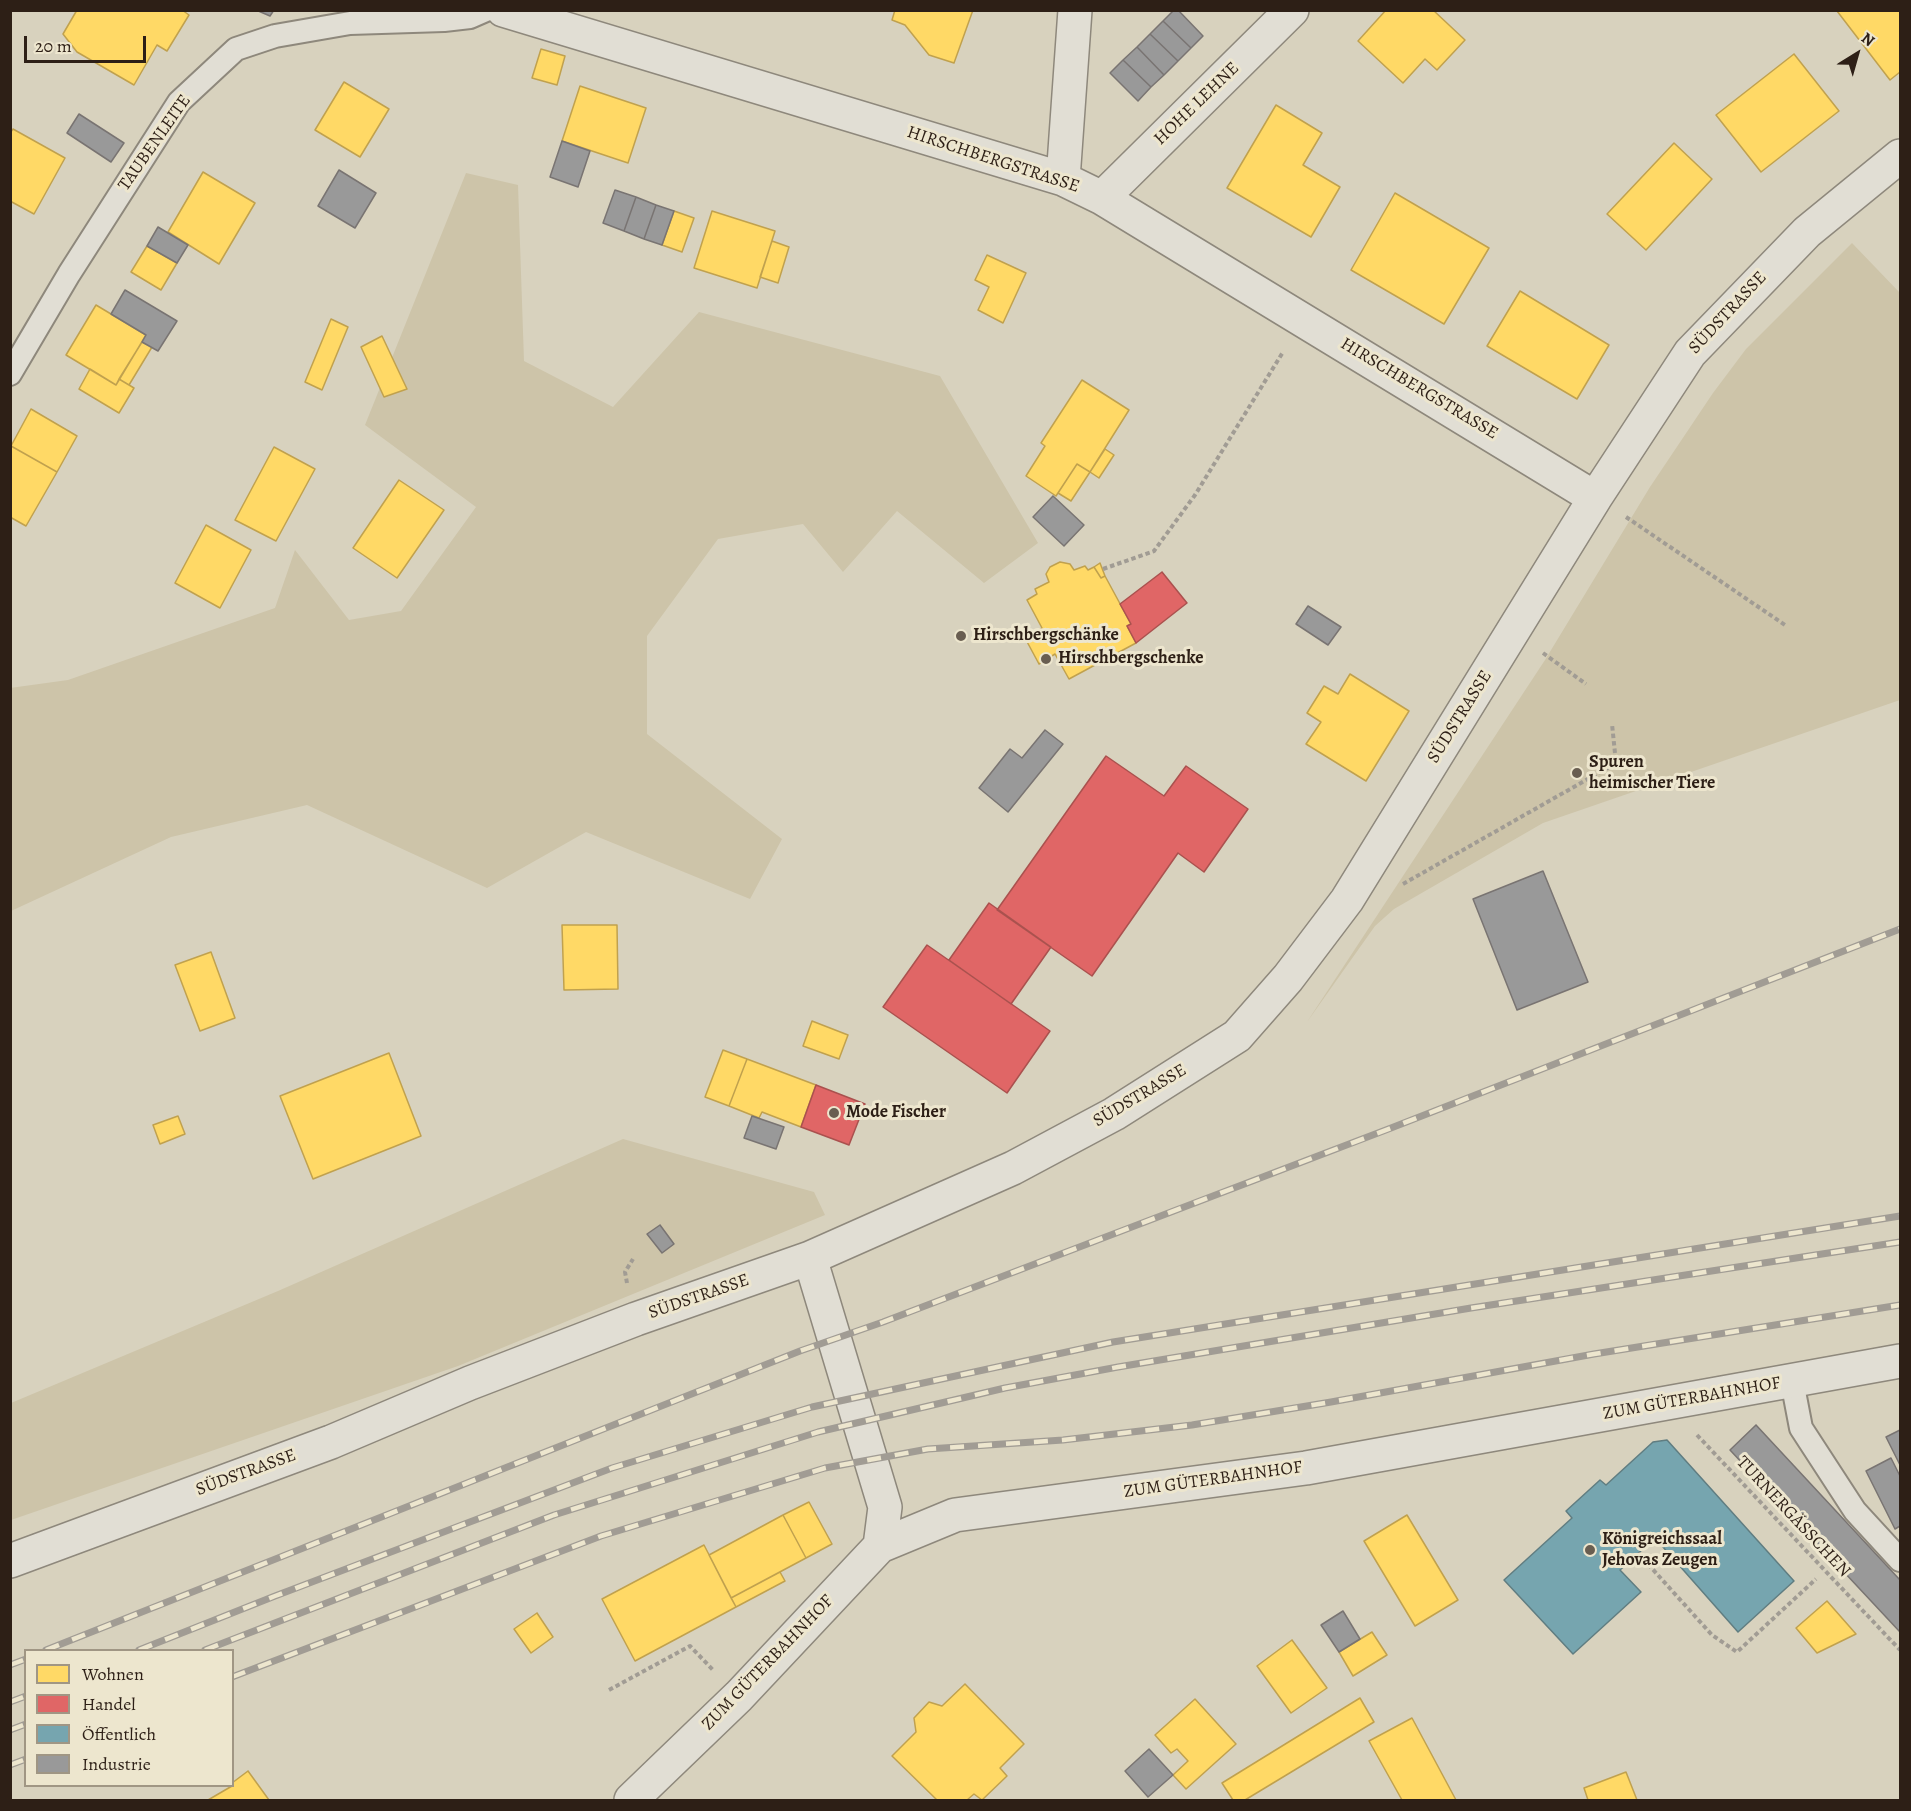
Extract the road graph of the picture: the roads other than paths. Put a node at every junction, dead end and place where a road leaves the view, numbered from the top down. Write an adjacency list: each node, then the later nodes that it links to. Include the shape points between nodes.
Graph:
1 (486, 10): 8 (lane, TAUBENLEITE, via 444,20 350,23 276,36 236,49 179,102)
2 (502, 10): 6 (street, HIRSCHBERGSTRASSE)
3 (1075, 10): 6 (street)
4 (1292, 10): 7 (street, HOHE LEHNE)
5 (1900, 156): 9 (street, SÜDSTRASSE, via 1807,232 1690,353)
6 (1064, 179): 7 (street, HIRSCHBERGSTRASSE)
7 (1102, 198): 9 (street, HIRSCHBERGSTRASSE)
8 (10, 374)
9 (1595, 498): 10 (street, SÜDSTRASSE, via 1347,900 1238,1036 1114,1114 1013,1168)
10 (810, 1258): 13 (street, via 885,1507); 15 (street, SÜDSTRASSE, via 636,1319 331,1442)
11 (1900, 1361): 12 (street, ZUM GÜTERBAHNHOF)
12 (1792, 1381): 13 (street, ZUM GÜTERBAHNHOF, via 1306,1468 955,1515); 14 (lane, via 1801,1428 1855,1510)
13 (880, 1546): 16 (street, ZUM GÜTERBAHNHOF, via 739,1696)
14 (1900, 1560)
15 (10, 1561)
16 (631, 1800)

